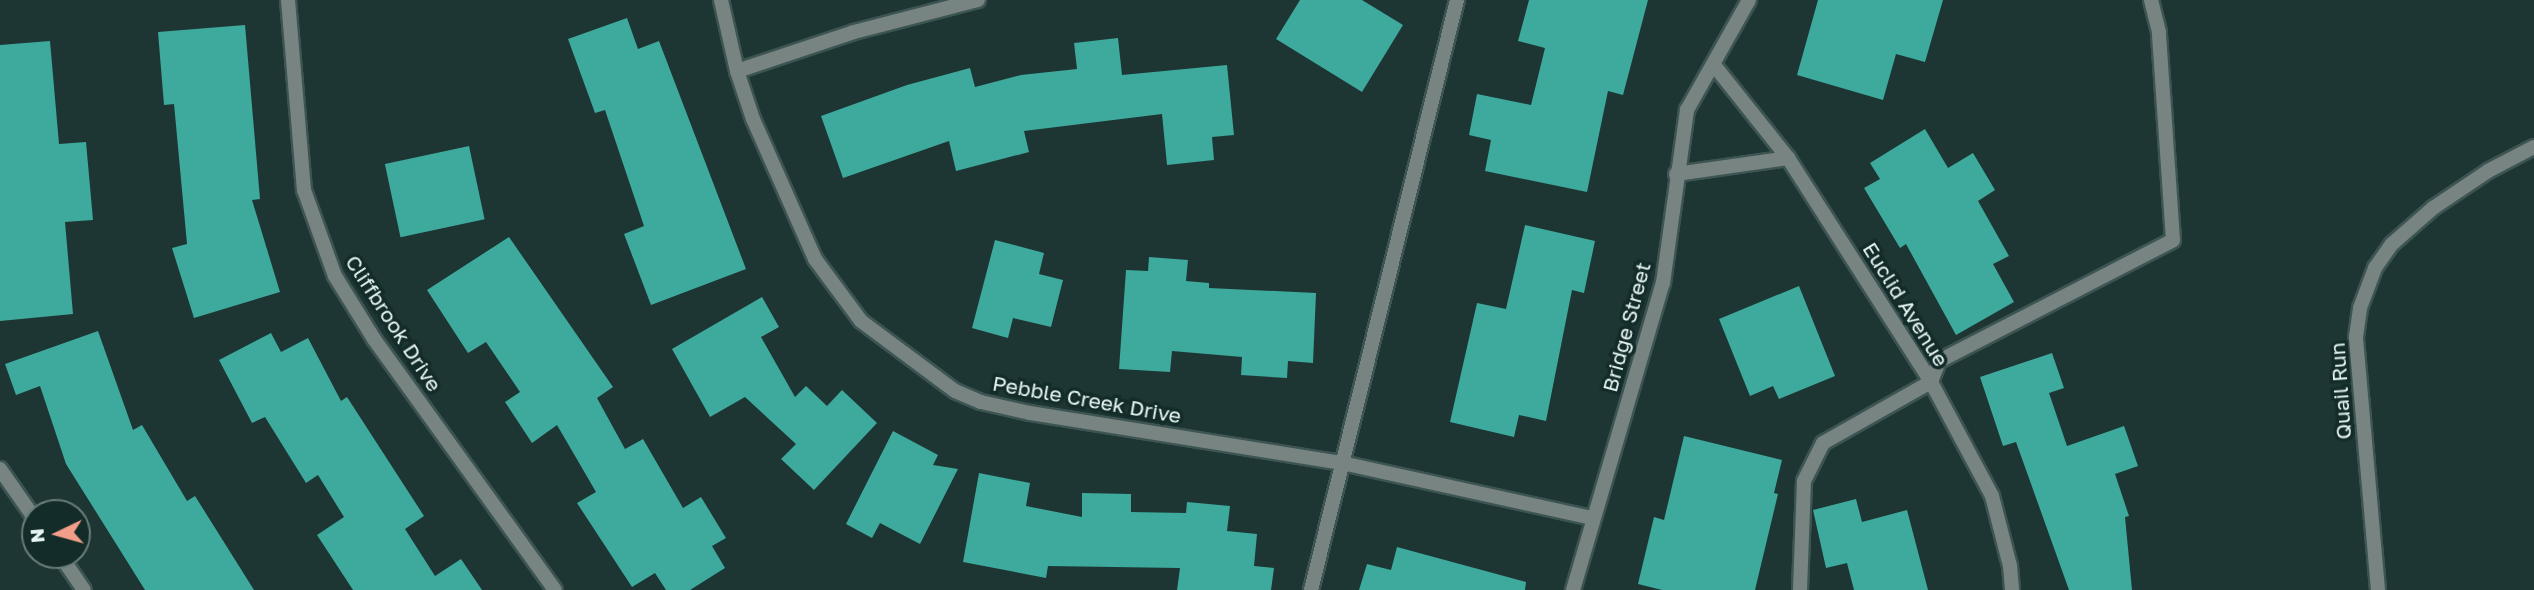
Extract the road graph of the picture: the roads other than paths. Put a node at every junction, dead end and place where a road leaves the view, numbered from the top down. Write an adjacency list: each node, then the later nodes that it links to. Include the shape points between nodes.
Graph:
1 (288, 0): 19 (street, Cliffbrook Drive, via 304,190 335,276 374,339)
2 (721, 0): 8 (street, Pebble Creek Drive)
3 (978, 0): 8 (street, via 854,32)
4 (1457, 0): 13 (street)
5 (1749, 0): 7 (street, Bridge Street)
6 (2151, 0): 12 (street, via 2159,32 2173,240 1939,361)
7 (1714, 65): 10 (street, Euclid Avenue); 11 (street, Bridge Street, via 1687,110)
8 (737, 71): 13 (street, Pebble Creek Drive, via 753,119 815,258 861,321 956,391 1030,413)
9 (2534, 147): 24 (street, Quail Run, via 2433,208 2392,244 2375,268 2360,308 2356,337)
10 (1788, 158): 11 (street); 12 (street, Euclid Avenue)
11 (1676, 174): 16 (street, Bridge Street, via 1663,283)
12 (1931, 382): 22 (street, via 1823,443 1804,481); 23 (street, Euclid Avenue, via 1992,495)
13 (1342, 463): 16 (street, Pebble Creek Drive); 20 (street)
14 (0, 469): 15 (street)
15 (21, 499)
16 (1592, 518): 21 (street, Bridge Street)
17 (70, 569): 18 (street)
18 (85, 590)
19 (555, 590)
20 (1311, 590)
21 (1573, 590)
22 (1800, 590)
23 (2012, 590)
24 (2378, 590)

